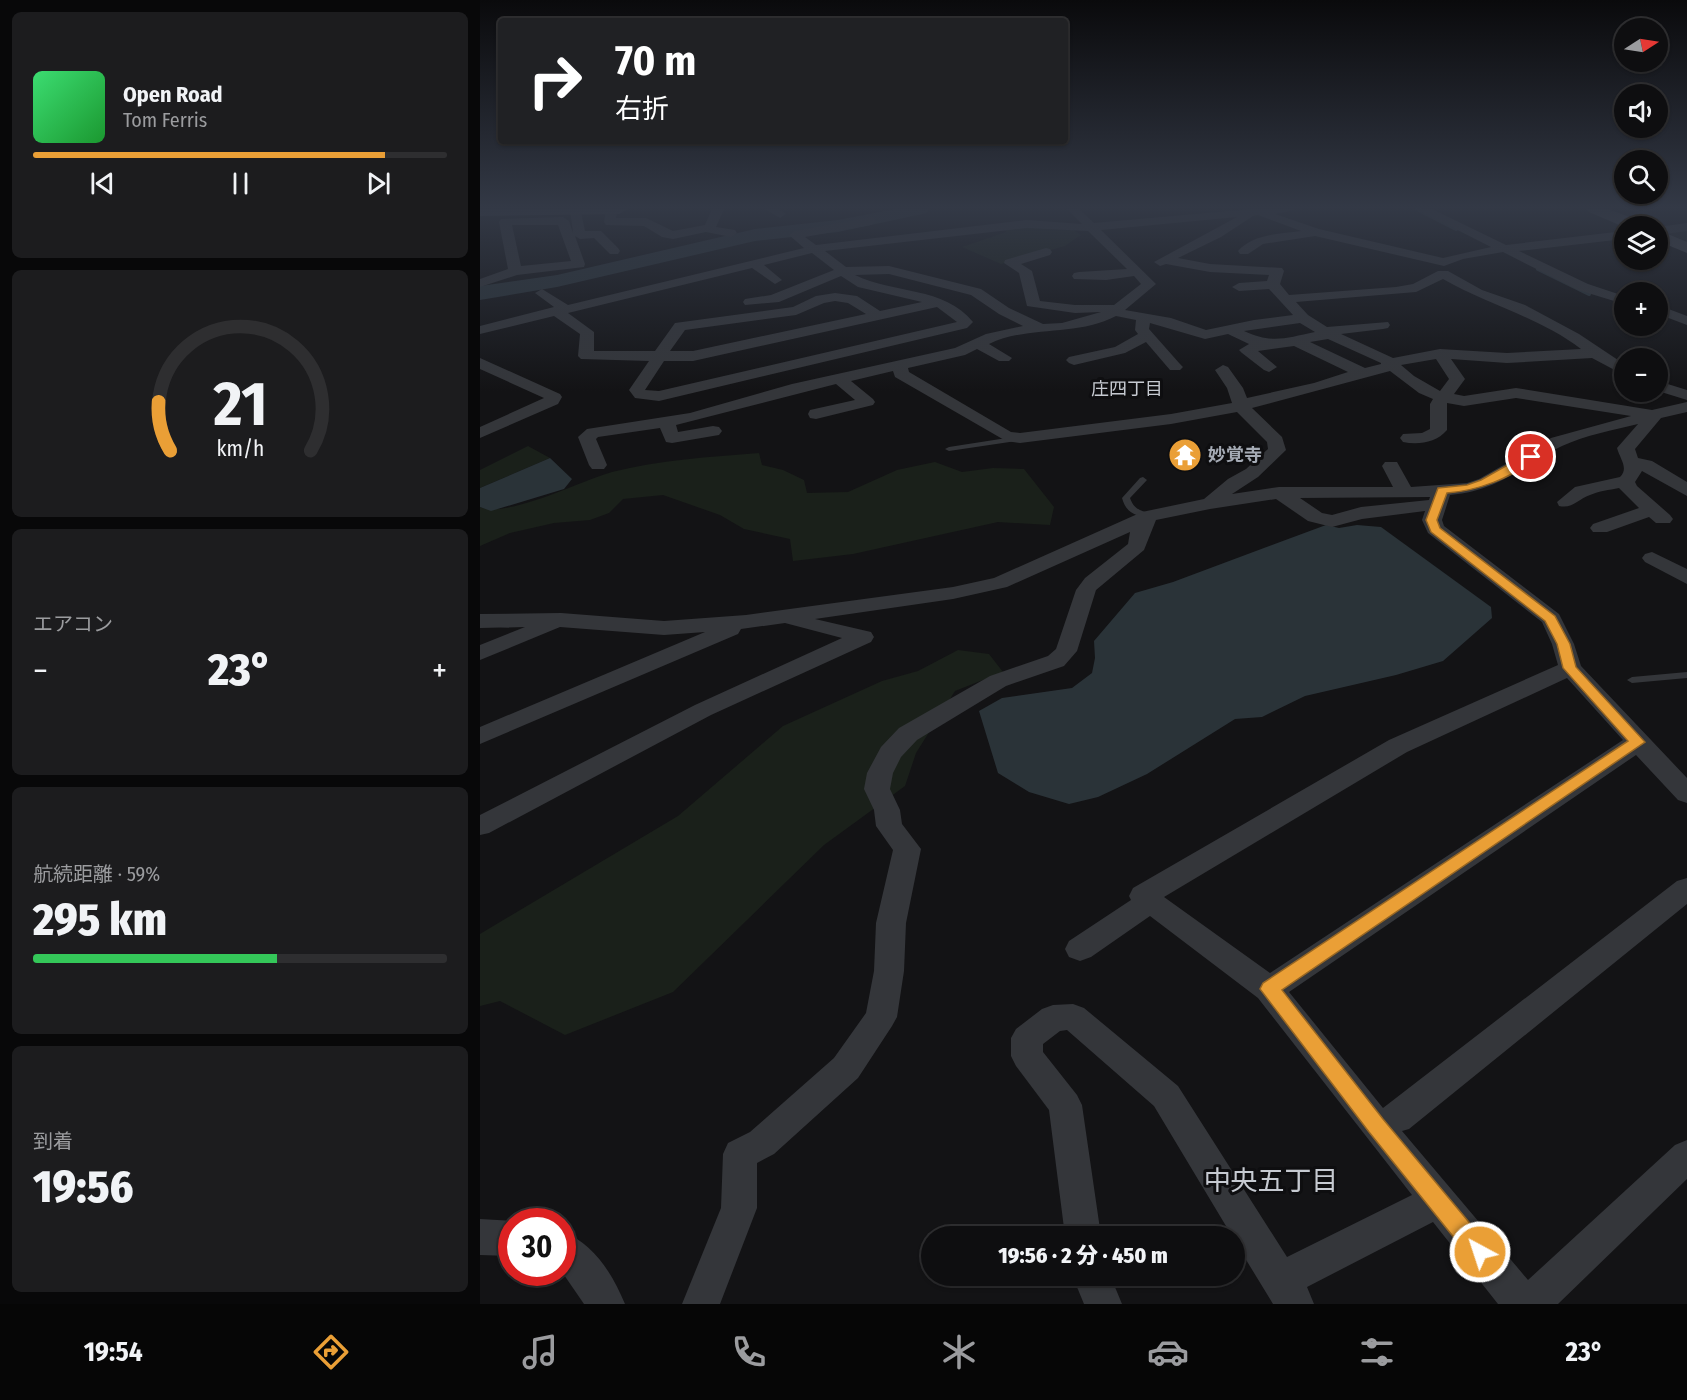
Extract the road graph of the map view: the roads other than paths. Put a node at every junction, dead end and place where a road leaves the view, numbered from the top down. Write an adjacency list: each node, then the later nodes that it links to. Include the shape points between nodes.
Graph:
1 (525, 270): 12 (street)
2 (718, 270): 25 (street, via 665,279)
3 (760, 270): 14 (street)
4 (1023, 270): 26 (street, via 1032,303)
5 (1081, 270): 6 (street, via 1106,276)
6 (1121, 270)
7 (1135, 270): 26 (street, via 1149,284)
8 (1267, 270): 16 (street, via 1277,271)
9 (1441, 270): 20 (street, via 1416,288)
10 (1446, 270): 21 (street, via 1477,293)
11 (1549, 270): 19 (street)
12 (515, 271): 15 (street)
13 (843, 271): 22 (street, via 863,284); 23 (street, via 774,299); 34 (street, via 889,270 975,292)
14 (775, 280)
15 (480, 282)
16 (1273, 285): 17 (street); 20 (street)
17 (1239, 287)
18 (542, 292): 25 (street)
19 (1614, 297)
20 (1287, 299): 29 (street)
21 (1495, 299): 24 (street, via 1526,296); 42 (street, via 1574,337)
22 (940, 302): 28 (street); 44 (street, via 966,322 659,396 641,395 637,390)
23 (730, 304)
24 (1543, 304)
25 (561, 310): 35 (street); 44 (street, via 587,332 586,356)
26 (1116, 310): 32 (street, via 1101,318); 33 (street)
27 (1668, 313): 30 (street)
28 (878, 316): 44 (street, via 693,356); 44 (street, via 852,299 835,297 820,299 796,311 678,319)
29 (1303, 318): 36 (street); 37 (street)
30 (1687, 321)
31 (1383, 325): 37 (street)
32 (1062, 327): 34 (street); 38 (street)
33 (1147, 327): 36 (street, via 1166,321 1205,335); 46 (street, via 1120,350); 51 (street)
34 (1039, 328): 40 (street, via 1011,331)
35 (480, 330)
36 (1231, 330): 41 (street)
37 (1327, 333): 39 (street); 48 (street)
38 (1078, 337)
39 (1298, 342): 41 (street); 54 (street)
40 (978, 344): 45 (street); 50 (street, via 960,352)
41 (1264, 345): 52 (street, via 1247,350)
42 (1595, 353): 43 (street, via 1507,358); 49 (street)
43 (1440, 354): 48 (street); 58 (street, via 1457,380)
44 (659, 357)
45 (1004, 358)
46 (1074, 360)
47 (480, 363): 65 (street, via 554,397)
48 (1392, 363): 54 (street); 58 (street, via 1408,379)
49 (1614, 364)
50 (900, 365): 55 (street); 68 (street, via 901,374 1006,436)
51 (1174, 367)
52 (1269, 367)
53 (1224, 370): 59 (street)
54 (1363, 373): 59 (street)
55 (840, 380): 61 (street, via 867,402); 64 (street)
56 (1668, 389): 57 (street)
57 (1687, 395)
58 (1442, 397): 62 (street, via 1464,401 1516,393); 69 (street, via 1438,404 1438,430 1433,435)
59 (1241, 406): 68 (street); 81 (street, via 1276,441 1277,450)
60 (1687, 407): 62 (street)
61 (816, 414)
62 (1656, 414): 71 (street, via 1626,448); 79 (street, via 1557,442 1485,483)
63 (480, 417): 65 (street)
64 (666, 421): 66 (street, via 672,438); 72 (street, via 587,437)
65 (498, 425): 67 (street)
66 (713, 431)
67 (480, 433)
68 (1020, 438): 70 (lane)
69 (1409, 438)
70 (949, 449)
71 (1630, 461): 75 (street, via 1633,474); 76 (street, via 1646,465)
72 (598, 465)
73 (1391, 466): 77 (street)
74 (1143, 480): 82 (lane, via 1126,498 1134,513)
75 (1626, 482): 80 (street, via 1582,491); 83 (street, via 1635,496 1658,515 1630,516)
76 (1687, 490)
77 (1405, 492): 78 (street); 79 (street)
78 (1279, 493): 79 (street, via 1324,520 1422,505); 81 (street)
79 (1438, 499): 91 (street, via 1432,520 1435,529 1551,618)
80 (1566, 502)
81 (1210, 503): 82 (street)
82 (1149, 516): 86 (street, via 1000,583); 112 (street, via 1137,546 1086,590 1066,651 1056,661 998,681 908,734 890,753 877,789 889,826 907,849 891,923 889,971 881,1017 846,1068 762,1143 740,1154 739,1208)
83 (1600, 528)
84 (1652, 558): 85 (street)
85 (1687, 578)
86 (784, 617): 89 (street); 97 (street, via 863,638 704,710)
87 (561, 620): 88 (street); 89 (street, via 664,628); 90 (street)
88 (480, 621)
89 (746, 622): 94 (street)
90 (480, 653)
91 (1570, 668): 95 (street); 99 (street, via 1398,746 1143,896)
92 (1687, 675): 93 (lane)
93 (1632, 681)
94 (480, 736)
95 (1638, 742): 96 (street); 101 (street)
96 (1687, 794)
97 (480, 826)
98 (1687, 888): 102 (street, via 1397,1118)
99 (1151, 901): 100 (street); 101 (street)
100 (1080, 949)
101 (1269, 989): 102 (street)
102 (1376, 1125): 104 (street)
103 (1687, 1156): 115 (street)
104 (1437, 1201): 110 (street); 114 (street)
105 (1082, 1226): 110 (street, via 1065,1105 1027,1056 1027,1038 1053,1018 1073,1017 1166,1096)
106 (480, 1237): 107 (street)
107 (498, 1238)
108 (576, 1259): 111 (street)
109 (1096, 1286): 113 (street)
110 (1288, 1292)
111 (606, 1304)
112 (701, 1304)
113 (1103, 1304)
114 (1524, 1304)
115 (1530, 1304)

